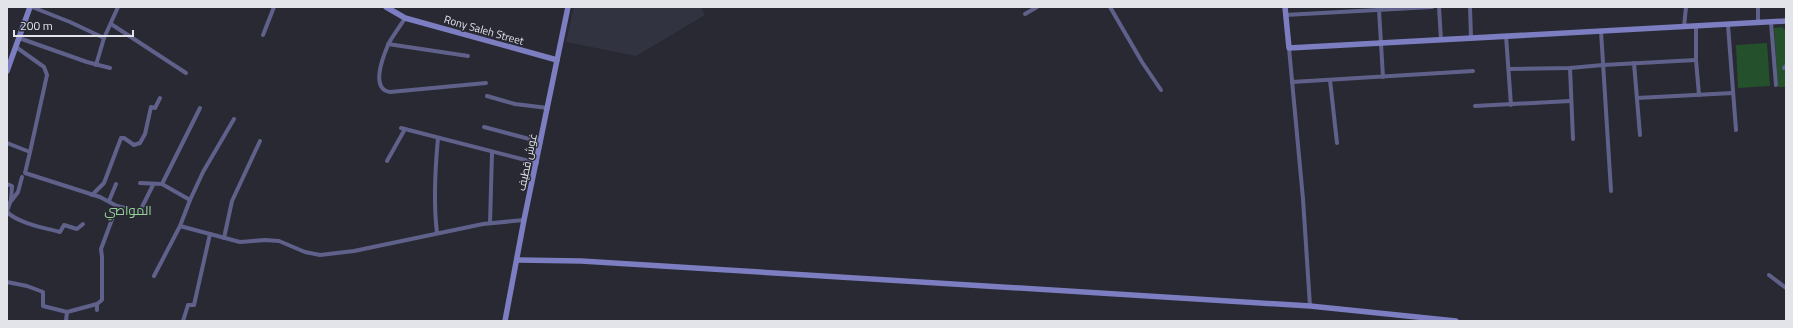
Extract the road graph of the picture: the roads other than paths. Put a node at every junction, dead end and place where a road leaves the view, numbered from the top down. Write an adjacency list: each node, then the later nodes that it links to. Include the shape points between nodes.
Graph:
1 (31, 7): 32 (street); 33 (street)
2 (118, 7): 25 (street)
3 (274, 7): 30 (street)
4 (387, 7): 21 (street, Rony Saleh Street)
5 (568, 7): 41 (street, غوش قطيف)
6 (1037, 7): 19 (street)
7 (1110, 7): 57 (street)
8 (1285, 7): 20 (street)
9 (1321, 7): 18 (street)
10 (1432, 7): 15 (street)
11 (1439, 7): 35 (street)
12 (1470, 7): 34 (street)
13 (1686, 7): 28 (street)
14 (1758, 7): 24 (street)
15 (1409, 8): 17 (street)
16 (1350, 9): 17 (street); 18 (street)
17 (1379, 10): 36 (street)
18 (1321, 13): 20 (street)
19 (1025, 14)
20 (1285, 15): 39 (street)
21 (405, 18): 37 (street); 41 (street, Rony Saleh Street)
22 (1786, 21): 23 (street)
23 (1772, 22): 24 (street); 56 (street)
24 (1758, 23): 26 (street)
25 (111, 24): 33 (street); 51 (street)
26 (1728, 25): 27 (street); 58 (street)
27 (1696, 26): 28 (street); 42 (street)
28 (1684, 27): 29 (street)
29 (1601, 31): 31 (street); 45 (street)
30 (264, 35)
31 (1506, 36): 34 (street); 48 (street)
32 (19, 38): 38 (street); 44 (street)
33 (104, 38): 44 (street)
34 (1471, 38): 35 (street)
35 (1441, 40): 36 (street)
36 (1381, 43): 39 (street); 52 (street)
37 (388, 44): 40 (street); 55 (street, via 379,78 380,87 386,92)
38 (16, 47): 49 (street); 78 (street, via 44,67 46,75)
39 (1289, 48): 54 (street)
40 (468, 56)
41 (557, 60): 67 (street, غوش قطيف)
42 (1696, 60): 43 (street); 59 (street)
43 (1634, 63): 45 (street); 62 (street)
44 (96, 64): 46 (street)
45 (1603, 65): 47 (street); 90 (street)
46 (110, 68)
47 (1570, 68): 48 (street); 63 (street)
48 (1508, 69): 64 (street)
49 (7, 71)
50 (1473, 72): 52 (street)
51 (186, 73)
52 (1384, 77): 53 (street)
53 (1330, 80): 54 (street); 77 (street)
54 (1292, 82): 110 (street)
55 (486, 83)
56 (1776, 85)
57 (1160, 90)
58 (1733, 93): 59 (street); 70 (street)
59 (1698, 95): 62 (street)
60 (487, 96): 67 (street, via 514,104)
61 (160, 98): 91 (street, via 155,108 151,107 145,134 140,143 137,146 121,138 104,182)
62 (1637, 98): 71 (street)
63 (1570, 101): 64 (street); 73 (street)
64 (1511, 104): 65 (street)
65 (1475, 106)
66 (200, 108): 88 (street)
67 (548, 108): 75 (street, غوش قطيف)
68 (234, 118): 93 (street)
69 (484, 127): 75 (street)
70 (1736, 130)
71 (1640, 135)
72 (438, 138): 79 (street); 80 (street, via 403,129); 102 (street, via 434,174)
73 (1573, 139)
74 (260, 141): 103 (street, via 232,201)
75 (541, 142): 81 (street, غوش قطيف)
76 (7, 143): 78 (street)
77 (1337, 143)
78 (30, 152): 82 (street)
79 (492, 153): 81 (street); 98 (street)
80 (387, 161)
81 (537, 163): 97 (street, غوش قطيف)
82 (25, 173): 83 (street); 91 (street)
83 (22, 177): 89 (street); 92 (street, via 18,192)
84 (140, 183): 87 (street)
85 (7, 184): 89 (street)
86 (116, 184): 94 (street)
87 (154, 184): 88 (street); 95 (street, via 138,211)
88 (162, 184): 93 (street)
89 (12, 186): 92 (street)
90 (1611, 191)
91 (92, 195): 94 (street)
92 (11, 200): 96 (street)
93 (190, 200): 100 (street)
94 (109, 201): 95 (street)
95 (117, 206): 109 (street, via 101,249 102,300)
96 (7, 212): 99 (street, via 30,223 60,232 64,225 77,229)
97 (524, 220): 98 (street); 104 (street, غوش قطيف)
98 (490, 223): 102 (street)
99 (82, 224)
100 (180, 226): 101 (street); 106 (street)
101 (210, 234): 103 (street); 114 (street, via 194,305 188,305)
102 (437, 234): 103 (street, via 354,251 320,255 305,252 279,241 240,242)
103 (224, 238)
104 (518, 260): 110 (street, via 581,261); 115 (street, غوش قطيف)
105 (1769, 275): 108 (street)
106 (154, 276)
107 (7, 282): 112 (street, via 43,292 43,306)
108 (1786, 288)
109 (97, 304): 111 (street); 112 (street)
110 (1310, 306): 116 (street)
111 (98, 310)
112 (67, 312): 113 (street)
113 (66, 321)
114 (183, 321)
115 (505, 321)
116 (1456, 321)

